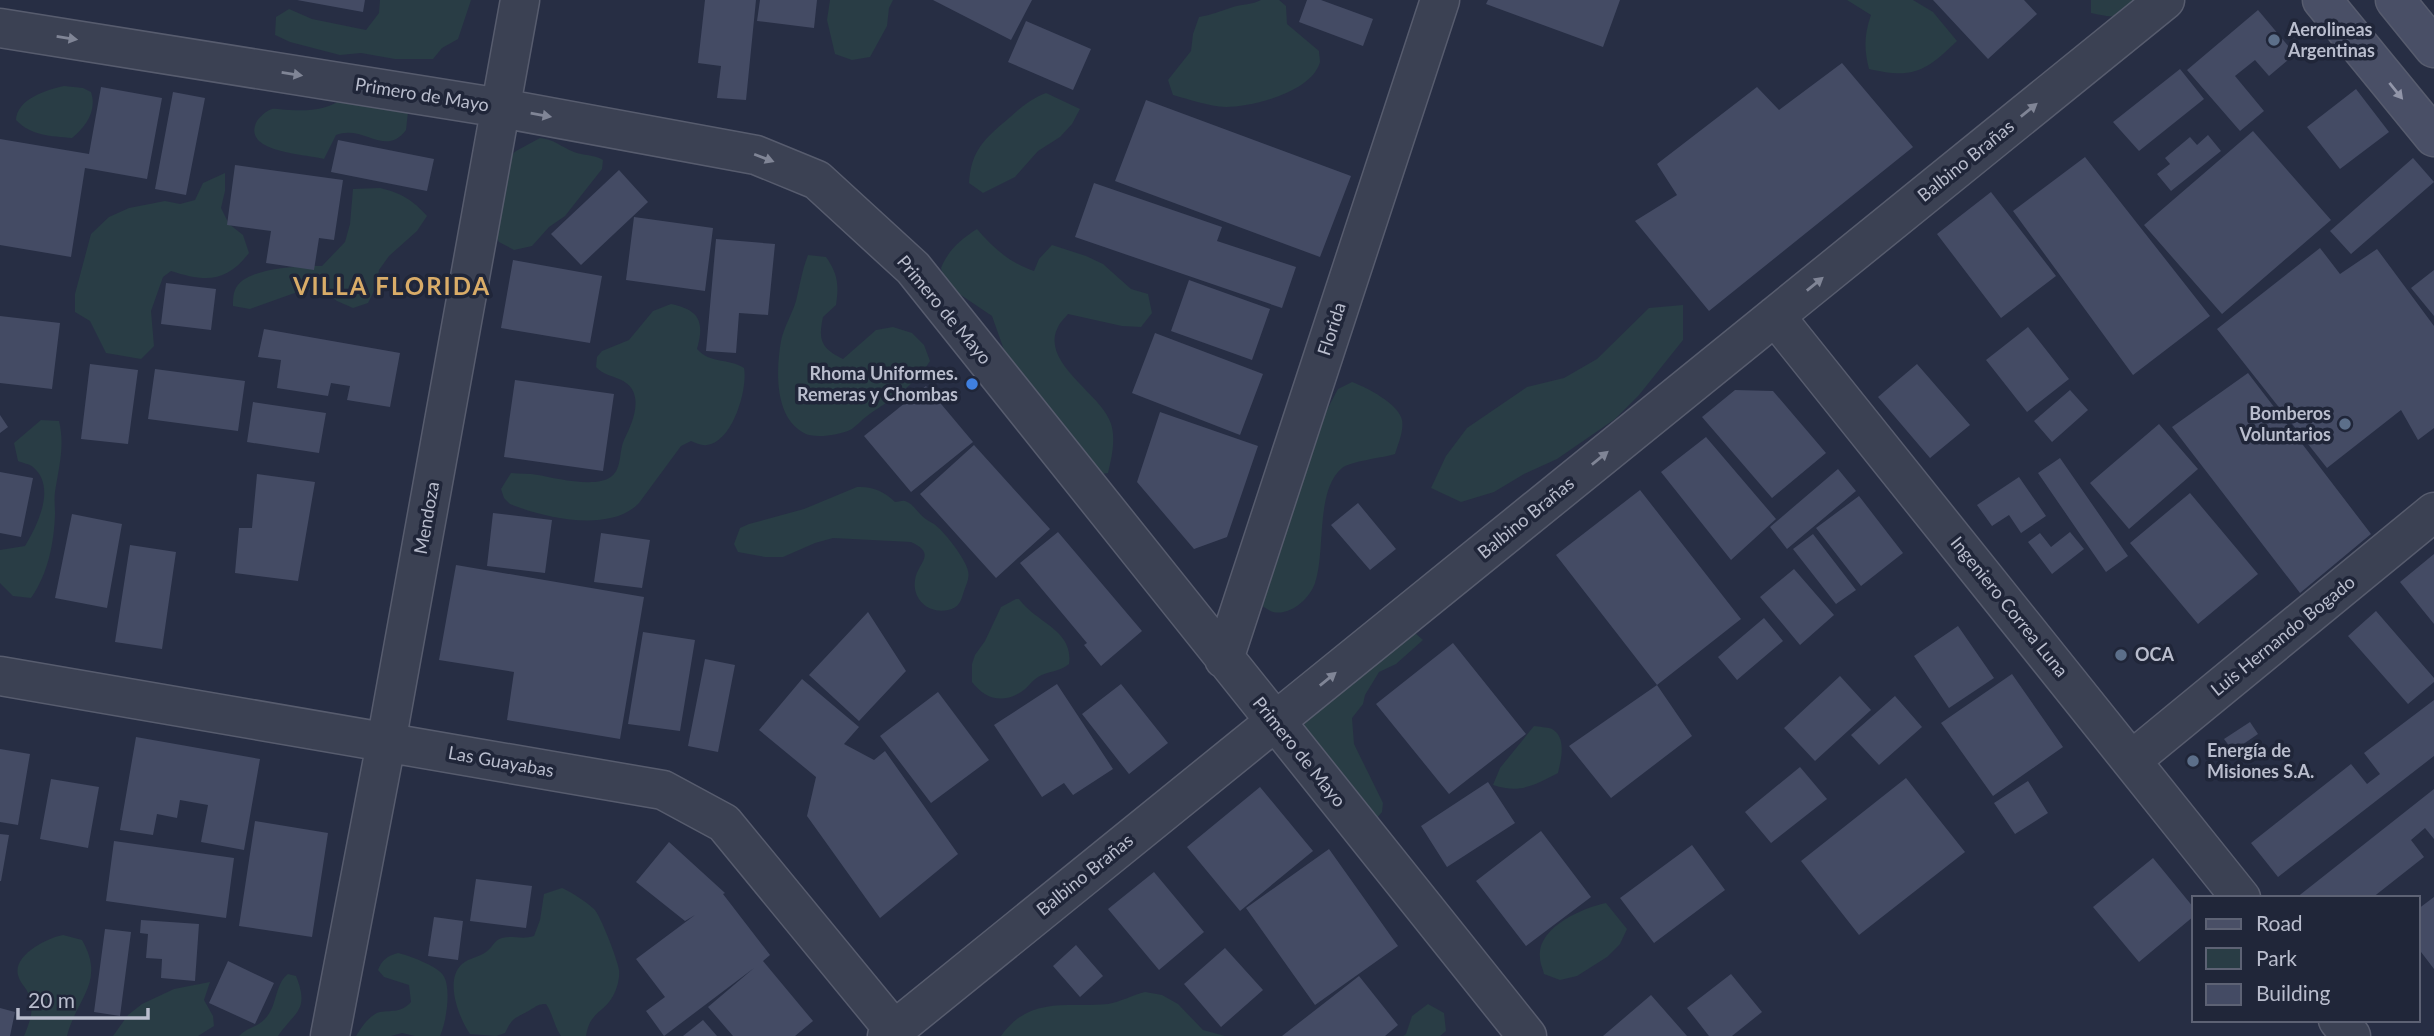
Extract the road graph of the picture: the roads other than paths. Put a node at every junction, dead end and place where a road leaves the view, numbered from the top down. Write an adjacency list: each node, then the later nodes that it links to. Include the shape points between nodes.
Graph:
1 (520, 0): 8 (street, Mendoza)
2 (1440, 0): 12 (street, Florida)
3 (2165, 0): 10 (street, Balbino Brañas, one-way to 3)
4 (2322, 0): 9 (main road, one-way to 9)
5 (2395, 0): 7 (main road)
6 (0, 28): 8 (street, Primero de Mayo, one-way to 8)
7 (2434, 48)
8 (501, 108): 12 (street, Primero de Mayo, one-way to 12, via 755,155 817,180 913,268); 15 (street, Mendoza)
9 (2434, 137)
10 (1775, 316): 14 (street, Balbino Brañas, one-way to 10); 16 (street, Ingeniero Correa Luna)
11 (2434, 512): 16 (street, Luis Hernando Bogado)
12 (1224, 659): 14 (street, Primero de Mayo)
13 (0, 676): 15 (street, Las Guayabas)
14 (1275, 722): 19 (street, Balbino Brañas); 21 (street, Primero de Mayo)
15 (386, 743): 19 (street, Las Guayabas, via 663,790 724,823); 20 (street, Mendoza)
16 (2132, 760): 17 (street, Ingeniero Correa Luna)
17 (2239, 896)
18 (2340, 1022): 22 (street)
19 (893, 1034)
20 (330, 1036)
21 (1527, 1036)
22 (2351, 1036)

